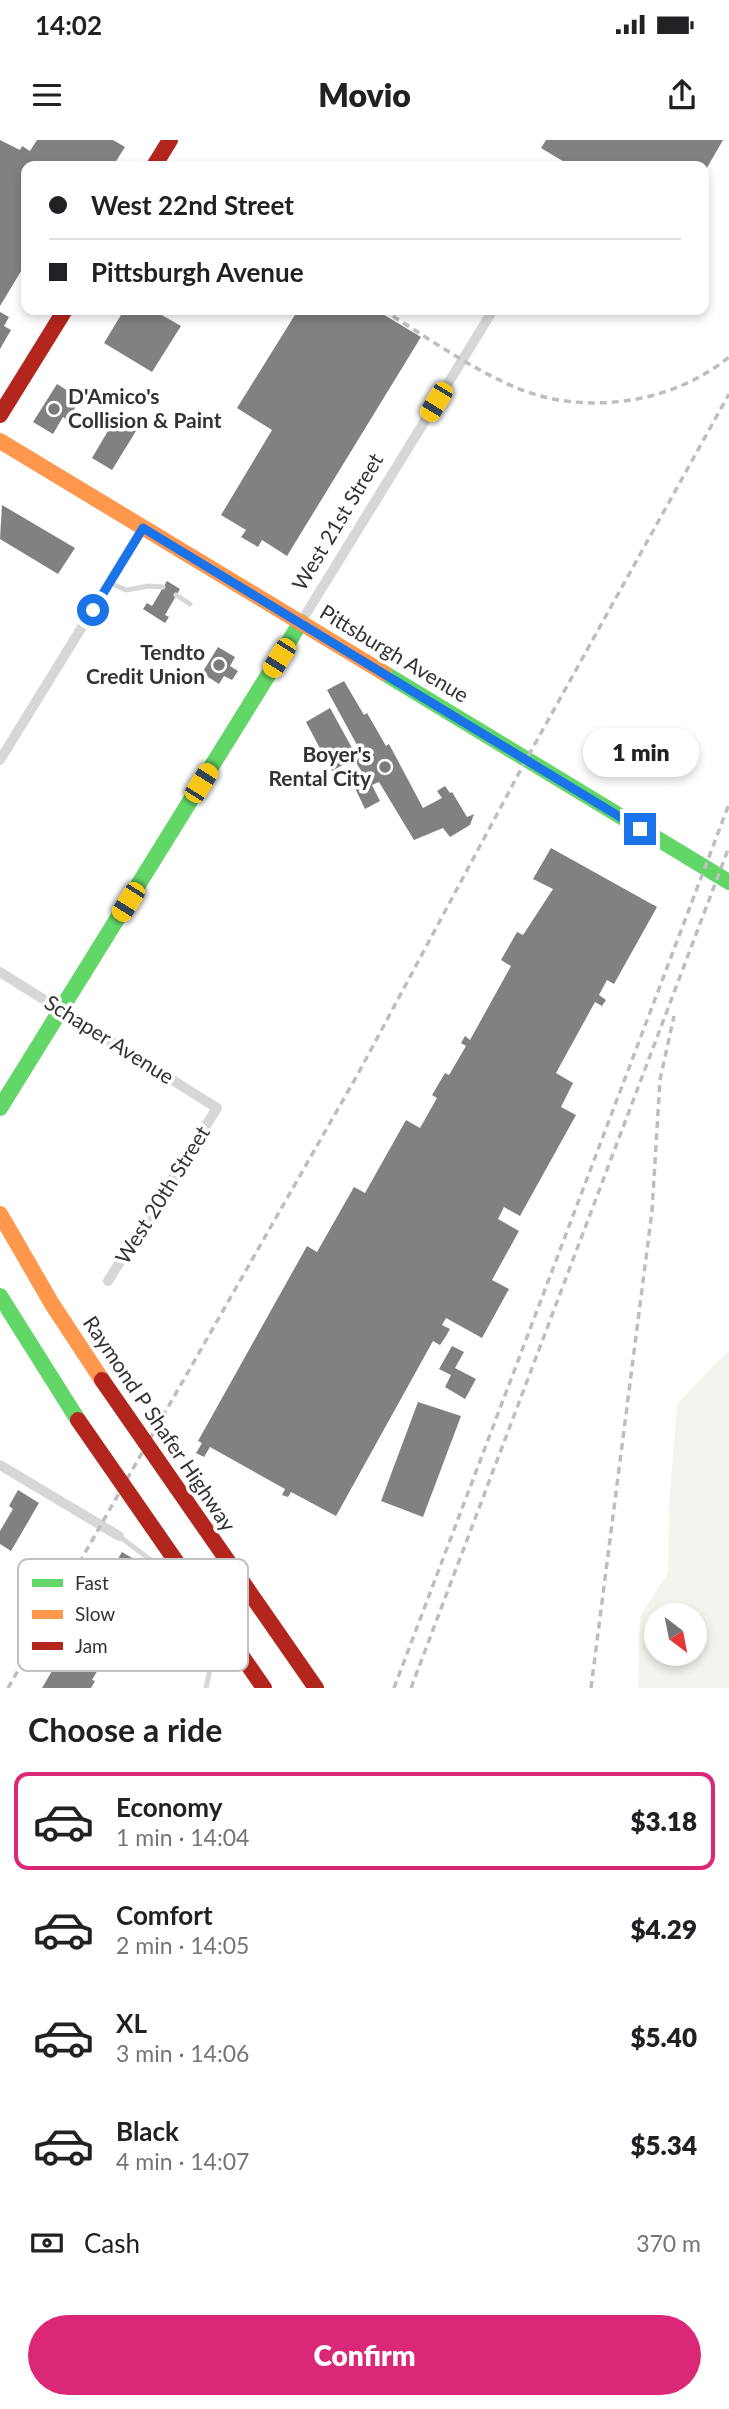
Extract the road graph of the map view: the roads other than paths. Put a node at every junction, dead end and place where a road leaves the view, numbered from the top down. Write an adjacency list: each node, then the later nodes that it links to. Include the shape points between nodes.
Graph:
1 (170, 140): 2 (main road)
2 (157, 161)
3 (62, 315): 5 (main road)
4 (489, 315): 12 (street, West 21st Street)
5 (0, 415)
6 (0, 441): 7 (main road, Pittsburgh Avenue)
7 (143, 528): 8 (street); 12 (main road, Pittsburgh Avenue)
8 (110, 583): 9 (lane, via 126,590); 13 (street)
9 (163, 587)
10 (176, 596): 11 (lane)
11 (190, 604)
12 (301, 622): 14 (main road, Pittsburgh Avenue); 16 (main road, West 21st Street)
13 (0, 760)
14 (729, 882)
15 (0, 972): 16 (street, Schaper Avenue)
16 (61, 1010): 17 (main road, West 21st Street); 18 (street, Schaper Avenue)
17 (0, 1108)
18 (217, 1108): 20 (street, West 20th Street)
19 (0, 1214): 26 (main road, Raymond P Shafer Highway, bridge, via 52,1304)
20 (108, 1281)
21 (0, 1296): 25 (main road, bridge, via 78,1420)
22 (0, 1465): 23 (street)
23 (119, 1536): 24 (lane)
24 (149, 1559)
25 (174, 1559)
26 (226, 1559)
27 (248, 1590): 30 (main road, Raymond P Shafer Highway, bridge)
28 (248, 1665): 29 (main road, bridge)
29 (264, 1688)
30 (316, 1688)

